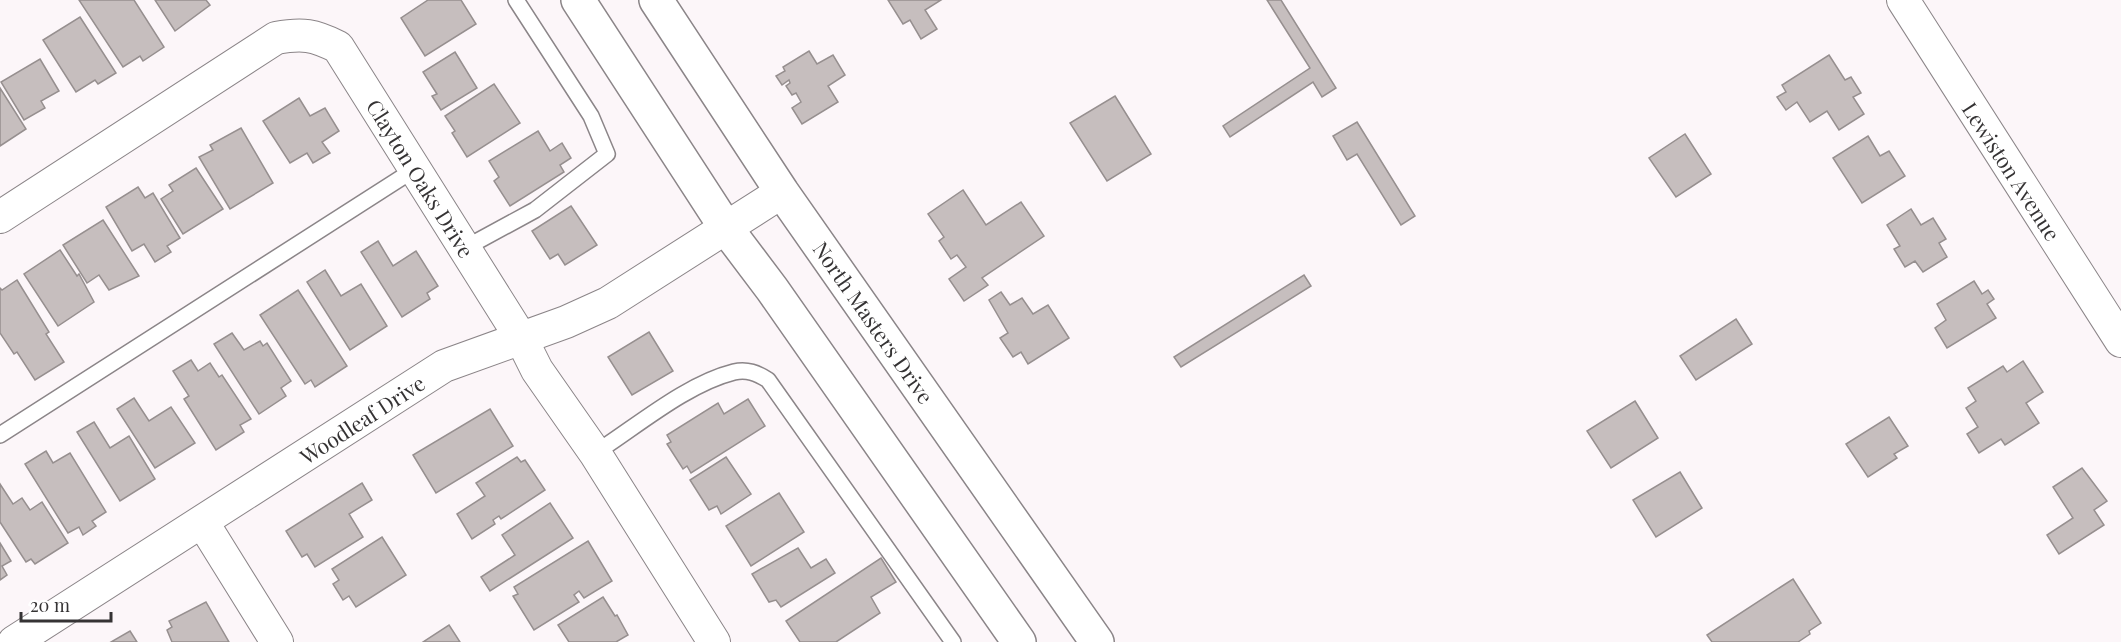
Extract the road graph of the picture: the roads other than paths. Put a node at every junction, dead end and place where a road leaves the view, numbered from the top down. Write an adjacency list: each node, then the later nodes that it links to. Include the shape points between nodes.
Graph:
1 (516, 0): 9 (lane, via 591,116 607,153 535,210)
2 (578, 0): 8 (main road)
3 (656, 0): 6 (main road, North Masters Drive)
4 (1903, 0): 11 (street, Lewiston Avenue)
5 (415, 169): 7 (street, Clayton Oaks Drive, via 338,47 300,33 276,38); 9 (street, Clayton Oaks Drive); 12 (lane)
6 (782, 192): 8 (street, Woodleaf Drive); 20 (main road, North Masters Drive)
7 (0, 216)
8 (726, 228): 10 (street, Woodleaf Drive, via 608,303); 19 (main road)
9 (465, 248): 10 (street, Clayton Oaks Drive)
10 (521, 338): 13 (street, Clayton Oaks Drive, via 537,370); 14 (street, Woodleaf Drive, via 444,366)
11 (2121, 341)
12 (0, 435)
13 (595, 453): 17 (street, Clayton Oaks Drive); 18 (lane, via 692,390 735,372 755,372 768,380)
14 (202, 523): 15 (street, Woodleaf Drive); 16 (street)
15 (14, 642)
16 (277, 642)
17 (714, 642)
18 (953, 642)
19 (1019, 642)
20 (1097, 642)

